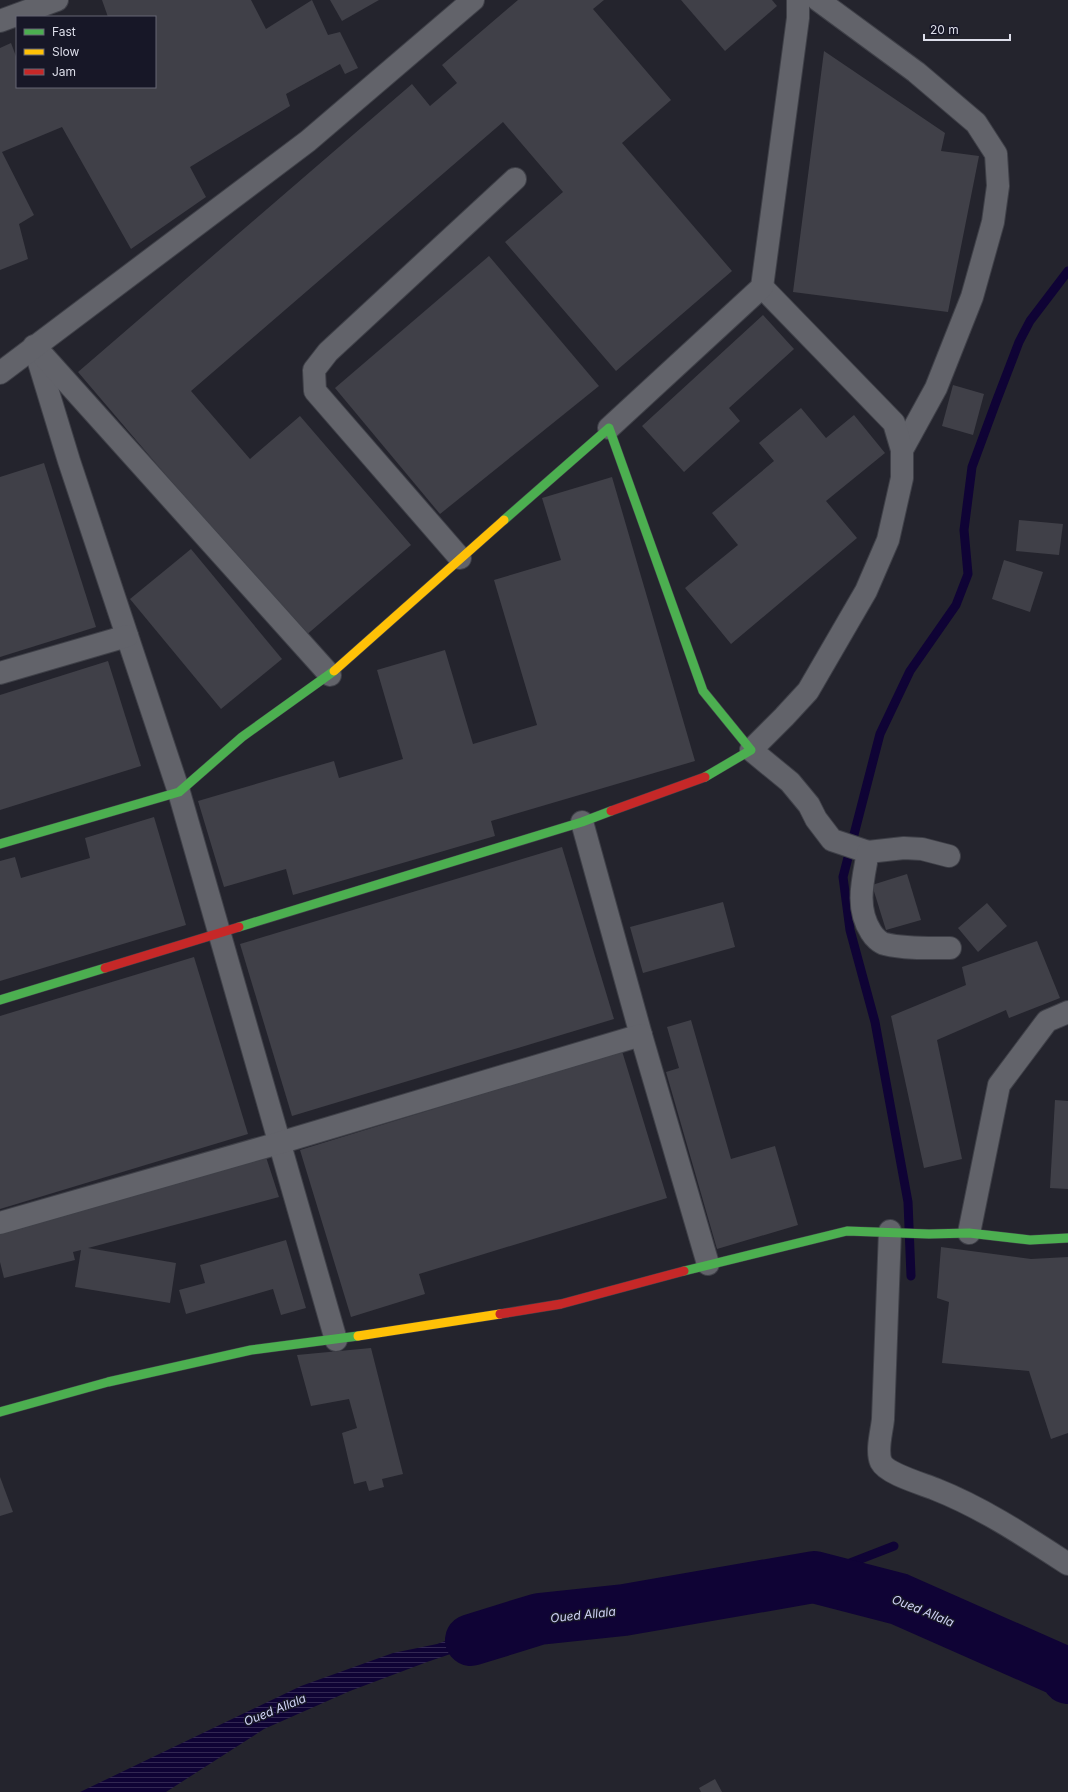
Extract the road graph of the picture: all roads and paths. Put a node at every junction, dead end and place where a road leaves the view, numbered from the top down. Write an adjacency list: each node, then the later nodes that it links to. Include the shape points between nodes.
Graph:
1 (57, 0): 5 (street)
2 (473, 0): 8 (street, via 308,141)
3 (798, 0): 7 (street, via 798,18)
4 (818, 0): 11 (street, via 916,72 976,122 996,154 998,186 993,222 972,297 936,388)
5 (0, 21)
6 (515, 179): 12 (street, via 328,352 314,370 315,391)
7 (762, 287): 10 (street); 11 (street, via 894,423)
8 (34, 346): 9 (street); 13 (street, via 69,461); 15 (street)
9 (0, 373)
10 (609, 428): 12 (street); 16 (street, via 703,691)
11 (902, 450): 16 (street, via 902,478 888,540 866,591 808,691)
12 (460, 558): 15 (street)
13 (128, 636): 14 (street); 17 (street)
14 (0, 673)
15 (330, 675): 17 (street, via 242,737)
16 (751, 750): 18 (street, via 703,778); 20 (street, via 790,782 809,804 816,819 832,840)
17 (180, 792): 19 (street); 22 (street)
18 (582, 822): 22 (street); 26 (street)
19 (0, 844)
20 (868, 852): 21 (street, via 904,848 922,849); 23 (street, via 861,891 862,909 874,936 884,944)
21 (949, 856)
22 (219, 932): 24 (street); 27 (street)
23 (950, 948)
24 (0, 1000)
25 (1068, 1012): 30 (street, via 1047,1021 999,1085)
26 (641, 1035): 27 (street); 32 (street)
27 (279, 1143): 28 (street); 33 (street)
28 (0, 1223)
29 (894, 1231): 30 (street, via 929,1234); 32 (street, via 847,1231); 35 (street, via 880,1447 882,1462 890,1471 1000,1520)
30 (969, 1232): 31 (street, via 1030,1240)
31 (1068, 1238)
32 (708, 1264): 33 (street, via 561,1304)
33 (336, 1340): 34 (street, via 243,1352 108,1382)
34 (0, 1412)
35 (1068, 1564)

